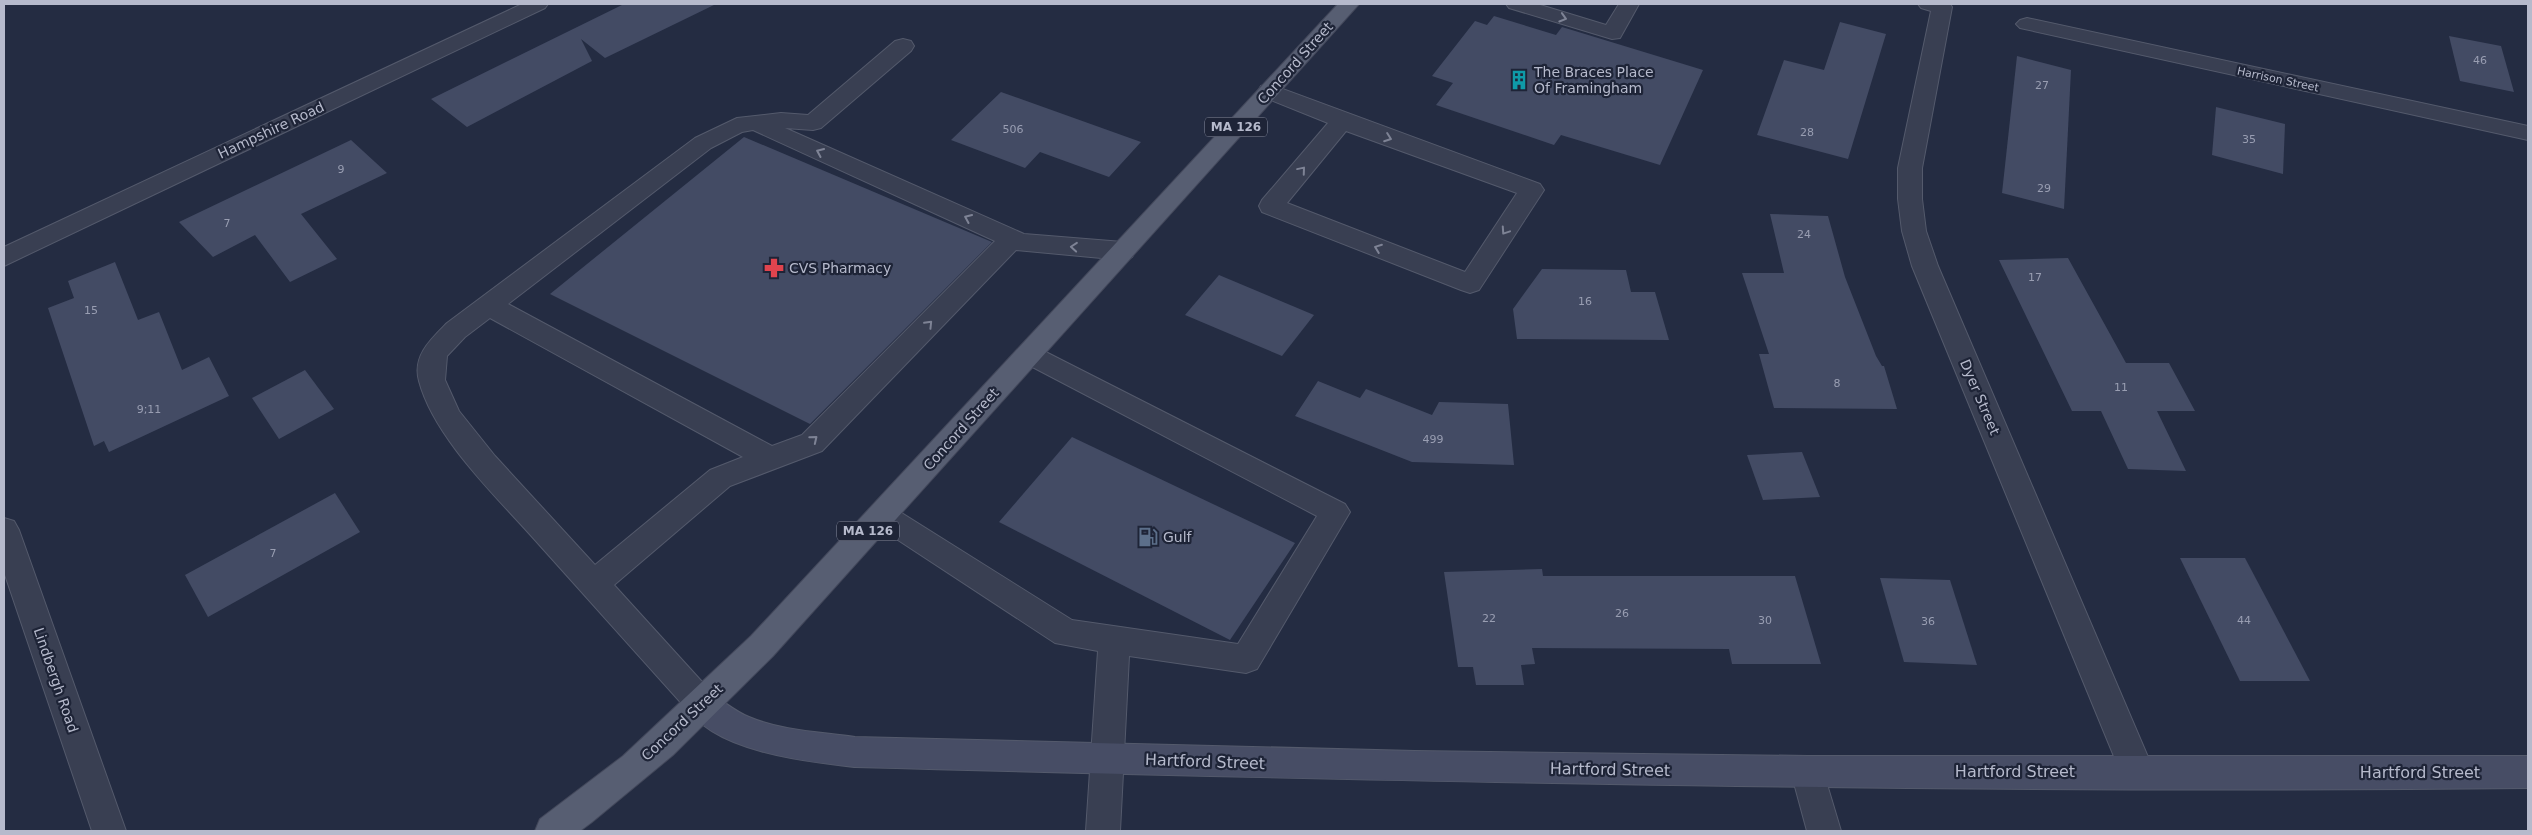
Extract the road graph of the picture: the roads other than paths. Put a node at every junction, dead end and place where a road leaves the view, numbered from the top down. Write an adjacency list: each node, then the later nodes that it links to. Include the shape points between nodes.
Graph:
1 (538, 4): 14 (street, Hampshire Road)
2 (1349, 4): 8 (main road, Concord Street / MA 126)
3 (1516, 4): 4 (street, one-way to 4, via 1612,33)
4 (1629, 4)
5 (1935, 5): 24 (street, Dyer Street, via 1910,168 1914,231 1925,266)
6 (2027, 24): 11 (street, Harrison Street)
7 (903, 46): 10 (street, via 812,123 781,120)
8 (1269, 91): 9 (street); 13 (main road, Concord Street / MA 126)
9 (1342, 121): 9 (street, one-way to 9, via 1532,190 1470,284 1271,206)
10 (756, 123): 12 (street, one-way to 10); 15 (street, via 737,125 703,143)
11 (2528, 133)
12 (1013, 238): 13 (street, one-way to 12, via 1020,242); 17 (street, one-way to 12, via 812,443)
13 (1123, 251): 16 (main road, Concord Street / MA 126)
14 (4, 257)
15 (488, 305): 17 (street); 20 (street, via 456,330 434,353 432,380 448,418)
16 (1030, 354): 18 (main road, Concord Street / MA 126); 21 (street, via 1335,512 1246,659)
17 (770, 459): 20 (street, via 720,478)
18 (882, 515): 21 (street, via 1066,633); 22 (main road, Concord Street / MA 126)
19 (4, 530): 27 (street, Lindbergh Road)
20 (593, 585): 22 (street)
21 (1114, 640): 23 (street)
22 (703, 705): 23 (main road, Hartford Street, via 740,730 791,744 855,752); 28 (main road, Concord Street / MA 126, via 636,766)
23 (1107, 758): 25 (main road, Hartford Street, via 1415,767); 29 (street)
24 (2137, 771): 25 (main road, Hartford Street); 26 (main road, Hartford Street)
25 (1808, 772): 30 (street)
26 (2528, 772)
27 (108, 831)
28 (552, 831)
29 (1103, 831)
30 (1824, 831)

